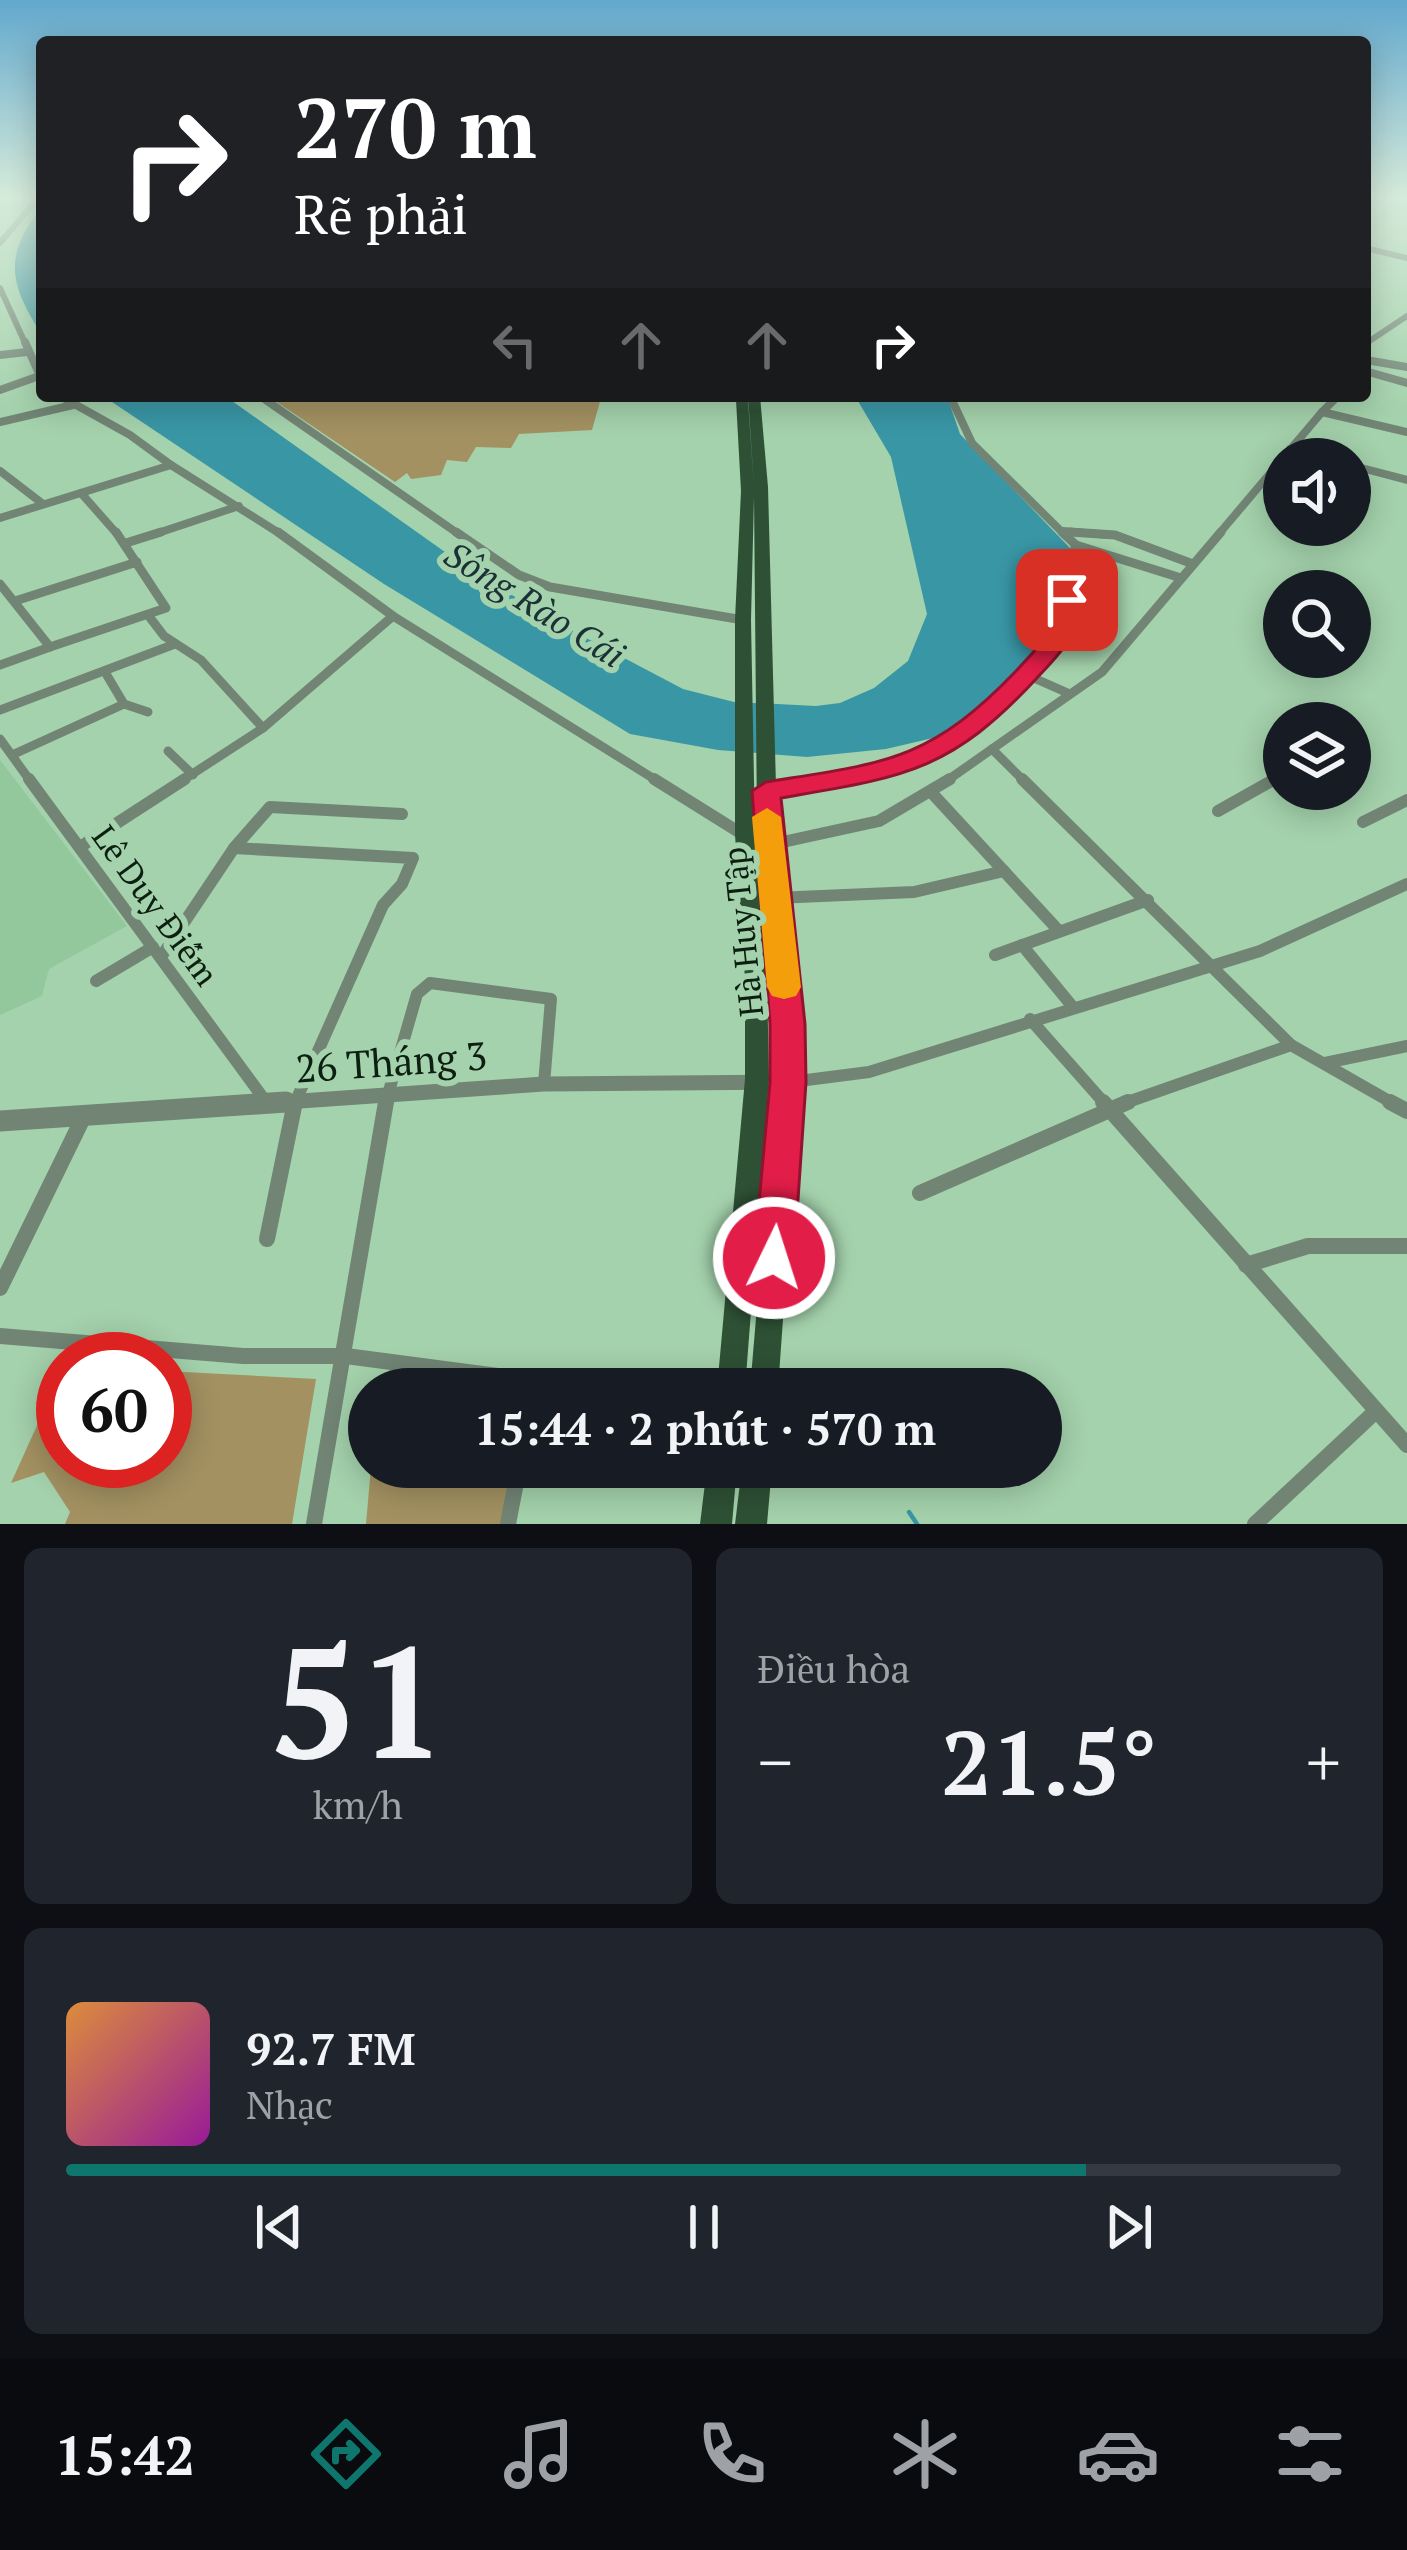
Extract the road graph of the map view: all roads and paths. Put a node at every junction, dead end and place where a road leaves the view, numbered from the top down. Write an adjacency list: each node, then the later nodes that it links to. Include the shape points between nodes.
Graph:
1 (0, 288): 4 (street)
2 (1405, 319): 3 (street)
3 (1371, 344)
4 (27, 352): 5 (street); 8 (street)
5 (0, 355)
6 (1372, 362): 7 (street)
7 (1407, 368)
8 (36, 369)
9 (1371, 372): 11 (street)
10 (36, 379): 12 (street)
11 (1407, 383)
12 (0, 390)
13 (71, 402): 19 (street)
14 (269, 402): 43 (street, via 519,575)
15 (741, 402): 43 (main road, Hà Huy Tập)
16 (754, 402): 49 (main road, Hà Huy Tập, via 761,487)
17 (953, 402): 33 (street, via 972,443)
18 (1332, 402): 20 (street)
19 (75, 404): 21 (street); 24 (street)
20 (1322, 412): 22 (street); 23 (street)
21 (0, 422)
22 (1407, 432)
23 (1300, 438)
24 (171, 465): 29 (street); 31 (street)
25 (0, 471): 30 (street)
26 (1371, 471): 27 (street)
27 (1407, 480)
28 (1263, 481): 37 (street)
29 (81, 493): 30 (street); 34 (street)
30 (43, 504): 32 (street)
31 (239, 506): 34 (street); 42 (street)
32 (0, 518)
33 (1063, 530): 35 (street); 37 (street, via 1115,535)
34 (126, 543): 36 (street)
35 (1076, 545): 38 (street); 48 (street, via 1065,579 1065,628)
36 (137, 562): 40 (street); 41 (street, via 166,608)
37 (1193, 564): 38 (street)
38 (1181, 578): 50 (street, via 1102,672)
39 (0, 584): 40 (street)
40 (15, 601): 45 (street)
41 (148, 615): 44 (street); 45 (street)
42 (393, 616): 54 (street); 67 (street)
43 (743, 620): 49 (main road, Hà Huy Tập)
44 (175, 644): 47 (street); 54 (street, via 201,660)
45 (50, 647): 46 (street)
46 (0, 665)
47 (105, 672): 51 (street); 52 (street)
48 (1027, 675): 50 (street); 60 (street, via 992,711 921,760 838,781)
49 (753, 688): 60 (main road, Hà Huy Tập)
50 (1070, 694): 56 (street)
51 (124, 704): 53 (street); 58 (street)
52 (0, 710)
53 (148, 712)
54 (263, 728): 59 (street)
55 (0, 740): 58 (street, Lê Duy Điếm)
56 (992, 749): 62 (street); 74 (street)
57 (168, 751): 59 (street)
58 (11, 755): 69 (street, Lê Duy Điếm)
59 (193, 776): 69 (street)
60 (756, 779): 67 (main road, Hà Huy Tập); 68 (main road, Hà Huy Tập)
61 (1263, 786): 64 (street)
62 (931, 792): 68 (street, via 860,827); 71 (street)
63 (1407, 800): 66 (street)
64 (1218, 811)
65 (402, 814): 70 (street, via 270,807)
66 (1364, 822)
67 (745, 835): 86 (main road, Hà Huy Tập)
68 (770, 845): 73 (main road, Hà Huy Tập)
69 (80, 847): 77 (street, Lê Duy Điếm)
70 (235, 848): 77 (street); 90 (street, via 413,858 383,905)
71 (1004, 871): 73 (street, via 914,892); 75 (street)
72 (1407, 884): 79 (street)
73 (775, 898): 87 (main road, Hà Huy Tập)
74 (1148, 900): 75 (street); 79 (street)
75 (1059, 931): 76 (street)
76 (1022, 945): 78 (street); 81 (street)
77 (157, 952): 80 (street); 91 (street, Lê Duy Điếm)
78 (995, 955)
79 (1214, 964): 81 (street); 83 (street)
80 (96, 981)
81 (1072, 1006): 82 (street)
82 (1030, 1019): 87 (street, via 869,1072); 92 (street)
83 (1292, 1045): 85 (street); 92 (street)
84 (1407, 1046): 85 (street)
85 (1325, 1063): 93 (street)
86 (757, 1079): 87 (street, 26 Tháng 3); 88 (street, 26 Tháng 3); 104 (main road, Hà Huy Tập)
87 (788, 1082): 105 (main road, Hà Huy Tập)
88 (544, 1084): 89 (street, 26 Tháng 3); 89 (street, via 550,999 430,982 413,999)
89 (387, 1095): 90 (street, 26 Tháng 3); 102 (street)
90 (295, 1101): 91 (street, 26 Tháng 3); 97 (street)
91 (267, 1103): 94 (street, 26 Tháng 3)
92 (1106, 1109): 96 (street); 99 (street)
93 (1407, 1111)
94 (83, 1118): 95 (street, 26 Tháng 3); 100 (street)
95 (0, 1121)
96 (920, 1193)
97 (267, 1239)
98 (1407, 1246): 99 (street, via 1308,1246)
99 (1246, 1265): 106 (street)
100 (0, 1288)
101 (0, 1336): 102 (street)
102 (346, 1356): 103 (street); 111 (street)
103 (424, 1368)
104 (733, 1368)
105 (766, 1368)
106 (1376, 1411): 107 (street); 115 (street)
107 (1407, 1445)
108 (515, 1488): 112 (street)
109 (720, 1488): 113 (main road)
110 (755, 1488): 114 (main road)
111 (314, 1524)
112 (508, 1524)
113 (716, 1524)
114 (752, 1524)
115 (1255, 1524)

